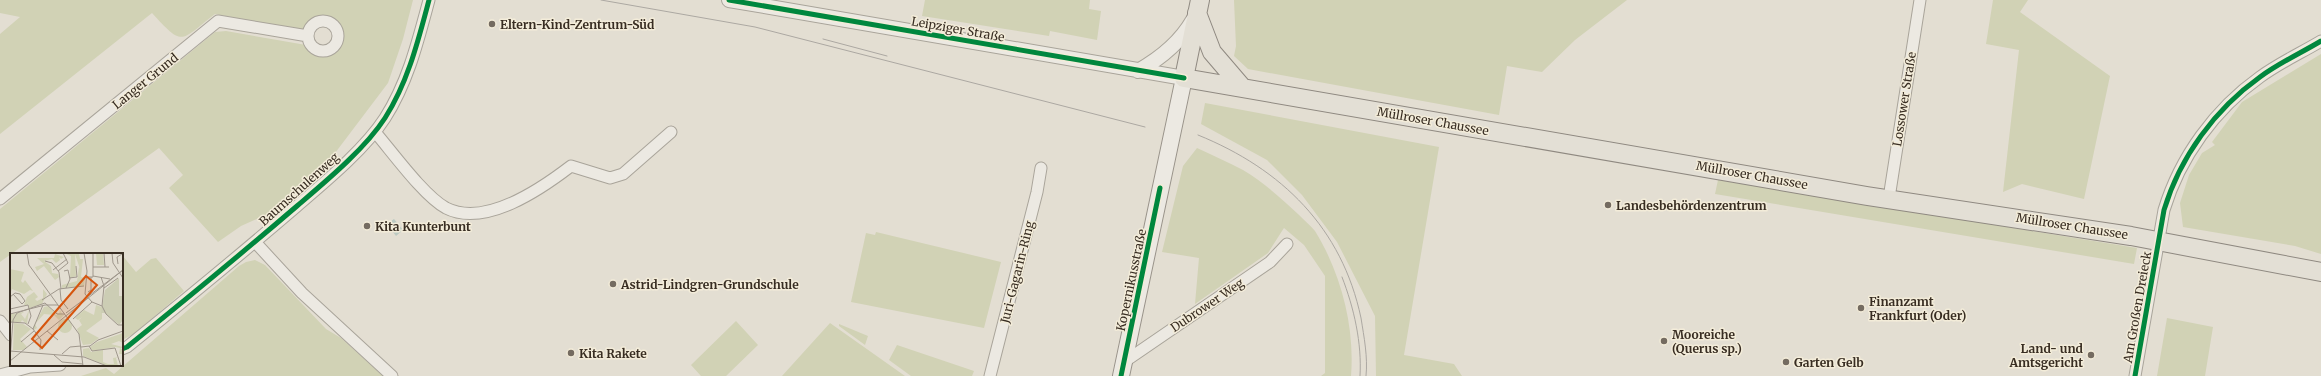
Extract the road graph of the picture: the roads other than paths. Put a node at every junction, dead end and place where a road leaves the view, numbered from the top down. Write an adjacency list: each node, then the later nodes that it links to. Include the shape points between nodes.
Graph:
1 (429, 0): 10 (street, Baumschulenweg, via 411,68)
2 (729, 0): 7 (street, Leipziger Straße)
3 (1920, 0): 14 (street, Lossower Straße)
4 (1198, 6): 7 (street, via 1185,33 1156,60); 8 (main road); 9 (main road, via 1212,52)
5 (308, 36): 13 (street, Langer Grund, via 218,21)
6 (2321, 41): 15 (street, Am Großen Dreieck, via 2262,76 2224,107 2209,125 2172,185)
7 (1138, 71): 8 (street, Leipziger Straße)
8 (1184, 78): 9 (main road, Müllroser Chaussee); 23 (main road, Kopernikusstraße)
9 (1242, 87): 14 (main road, Müllroser Chaussee)
10 (375, 132): 11 (street, via 428,192 445,207 458,213 491,210 524,198 545,186 570,166 610,178 623,174); 16 (street, Baumschulenweg, via 319,187)
11 (671, 132)
12 (1041, 168): 26 (street, Juri-Gagarin-Ring)
13 (0, 198)
14 (1889, 198): 15 (main road, Müllroser Chaussee)
15 (2159, 241): 18 (main road, Müllroser Chaussee); 27 (street, Am Großen Dreieck)
16 (255, 242): 21 (street, Baumschulenweg); 25 (street, via 302,293)
17 (1286, 244): 23 (street, Dubrower Weg, via 1270,262)
18 (2321, 272)
19 (0, 322): 20 (street)
20 (10, 334)
21 (123, 349)
22 (29, 366): 24 (street)
23 (1123, 369)
24 (0, 375)
25 (392, 376)
26 (990, 376)
27 (2135, 376)

